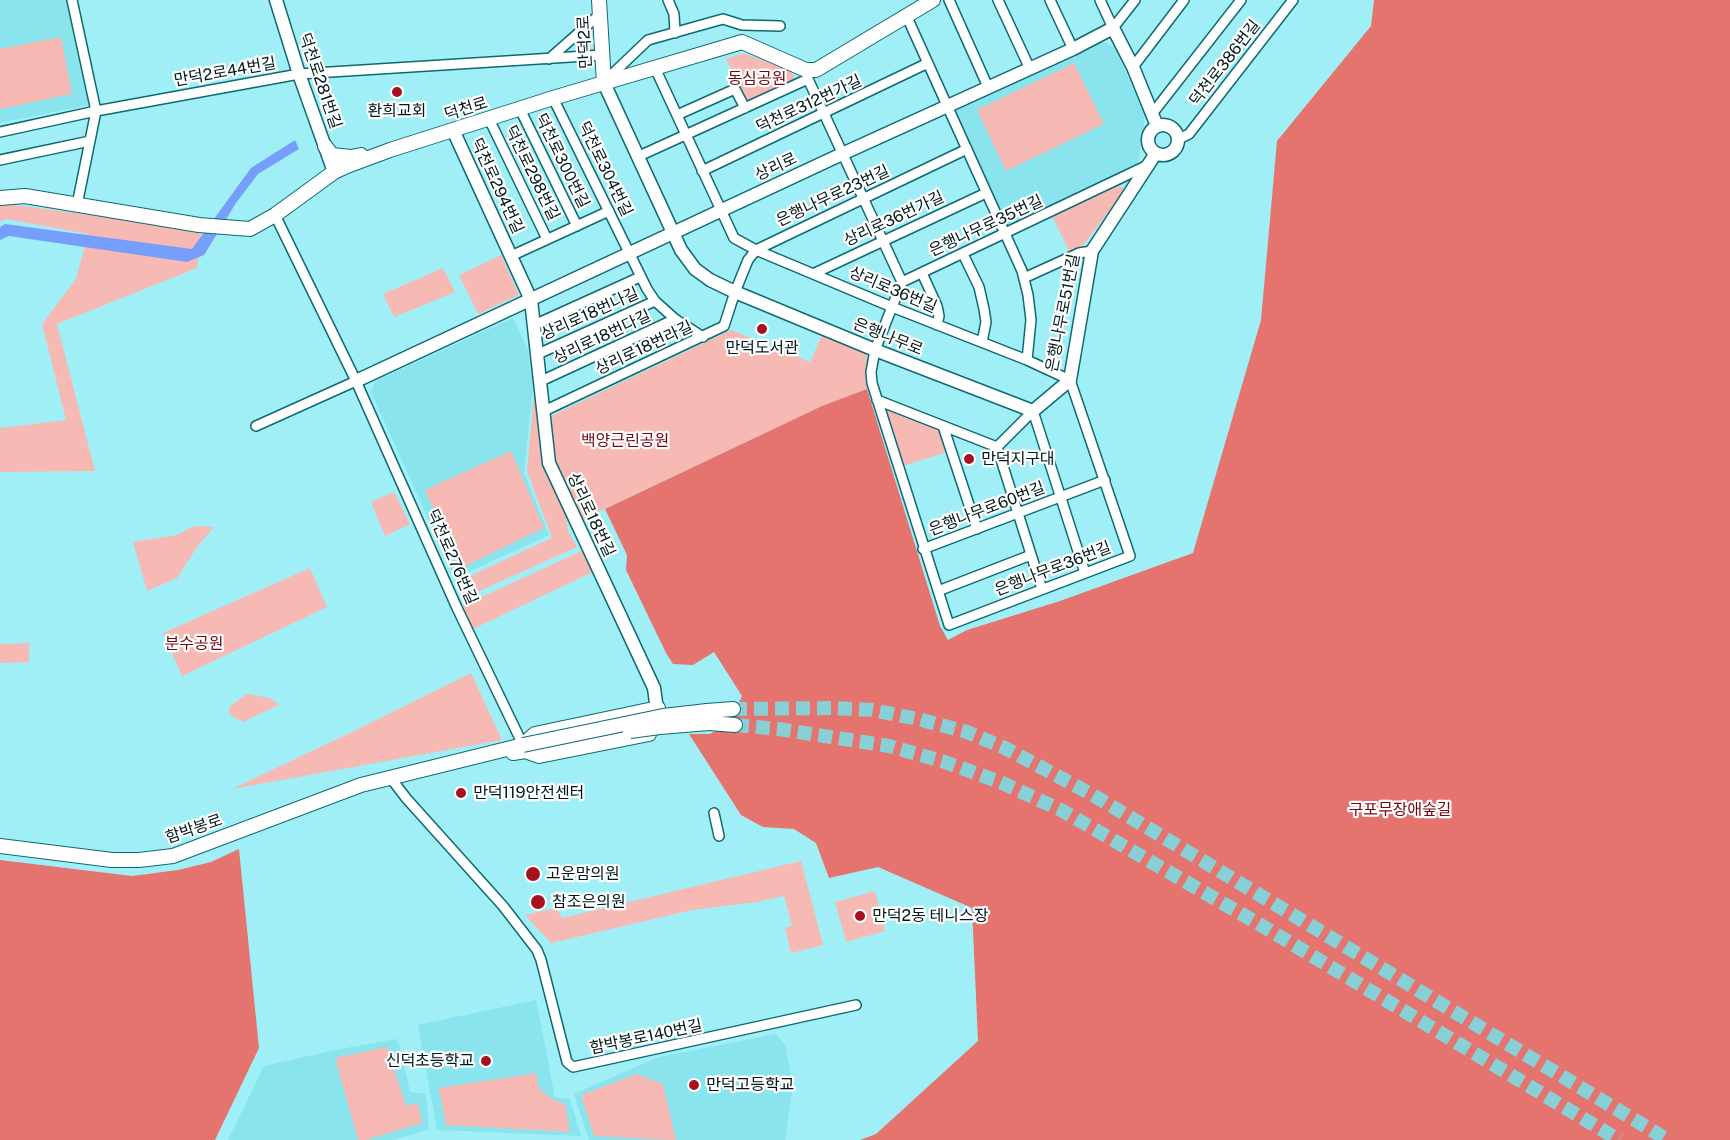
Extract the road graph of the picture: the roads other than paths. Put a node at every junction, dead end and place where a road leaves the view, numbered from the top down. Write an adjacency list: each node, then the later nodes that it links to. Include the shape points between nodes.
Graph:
1 (72, 0): 33 (street)
2 (276, 0): 25 (street, 덕천로281번길)
3 (668, 0): 17 (street)
4 (933, 0): 14 (main road)
5 (949, 0): 28 (street)
6 (998, 0): 24 (street)
7 (1050, 0): 18 (street)
8 (1100, 0): 16 (street)
9 (1135, 0): 16 (street)
10 (1184, 0): 22 (street)
11 (1240, 0): 37 (street)
12 (1293, 0): 41 (street, 덕천로386번길, via 1189,134)
13 (601, 4): 19 (main road, 만덕2로); 20 (street)
14 (907, 17): 21 (street); 26 (main road)
15 (780, 26): 17 (street, via 742,25 723,19)
16 (1113, 28): 18 (street, 상리로); 22 (street)
17 (675, 33): 27 (street, via 648,40)
18 (1073, 49): 24 (street, 상리로)
19 (602, 55): 20 (street, 만덕2로44번길); 27 (main road, 만덕2로)
20 (549, 59): 25 (street, 만덕2로44번길)
21 (928, 63): 30 (street); 34 (street, 덕천로312번가길)
22 (1133, 67): 37 (street)
23 (655, 68): 26 (main road, 덕천로, via 742,42); 27 (main road, 덕천로); 35 (street, 상리로36번길)
24 (1030, 69): 28 (street, 상리로)
25 (299, 74): 33 (street, 만덕2로44번길); 43 (street, 덕천로281번길)
26 (807, 74): 31 (street); 34 (street)
27 (604, 83): 29 (main road, 덕천로); 48 (street, 은행나무로)
28 (988, 87): 30 (street, 상리로)
29 (553, 98): 32 (main road, 덕천로); 57 (street, 덕천로304번길)
30 (948, 105): 44 (street); 47 (street, 상리로)
31 (745, 108): 35 (street, via 735,89); 40 (street)
32 (520, 109): 36 (main road, 덕천로); 60 (street, 덕천로300번길)
33 (96, 111): 39 (street, 만덕2로44번길); 42 (street)
34 (824, 114): 47 (street); 51 (street, 덕천로312번가길)
35 (677, 115): 40 (street, 상리로36번길)
36 (489, 119): 38 (main road, 덕천로); 63 (street, 덕천로298번길)
37 (1155, 120): 41 (street, via 1171,127); 46 (street, via 1148,137 1149,146)
38 (453, 130): 45 (main road, 덕천로); 69 (street, 덕천로294번길)
39 (0, 132)
40 (686, 135): 48 (street); 51 (street, 상리로36번길)
41 (1178, 140): 46 (street, via 1170,152)
42 (90, 141): 49 (street); 56 (street)
43 (325, 146): 45 (main road, via 332,155 351,157); 52 (street, 덕천로281번길)
44 (967, 149): 53 (street); 55 (street, 은행나무로23번길)
45 (390, 150): 52 (main road, 덕천로)
46 (1156, 153): 50 (street, 은행나무로51번길)
47 (842, 154): 55 (street); 58 (street, 상리로)
48 (637, 157): 61 (street, 은행나무로)
49 (0, 160)
50 (1148, 165): 62 (street, 은행나무로35번길); 66 (street, 은행나무로51번길)
51 (702, 171): 58 (street, 상리로36번길)
52 (334, 172): 59 (main road, 덕천로)
53 (986, 193): 62 (street); 64 (street, 상리로36번가길)
54 (0, 198): 56 (main road, 덕천로, via 25,196)
55 (862, 198): 64 (street); 65 (street, 은행나무로23번길)
56 (77, 205): 59 (main road, 덕천로, via 230,228 250,229)
57 (609, 211): 60 (street, 덕천로294번길); 67 (street, 덕천로304번길)
58 (721, 211): 61 (street, 상리로); 65 (street, 상리로36번길, via 734,238)
59 (274, 215): 88 (street, 덕천로276번길)
60 (577, 226): 63 (street, 덕천로294번길)
61 (673, 233): 67 (street, 상리로); 75 (street, 은행나무로, via 695,269)
62 (1006, 234): 68 (street, 은행나무로35번길); 73 (street)
63 (547, 240): 69 (street, 덕천로294번길)
64 (882, 240): 70 (street, 상리로36번가길); 74 (street)
65 (756, 250): 70 (street, 상리로36번길); 75 (street)
66 (1092, 251): 73 (street); 87 (street, 은행나무로51번길)
67 (628, 254): 72 (street, 덕천로304번길); 76 (street, 상리로)
68 (963, 254): 71 (street, 은행나무로35번길); 83 (street, via 979,287 984,309)
69 (511, 256): 76 (street, 덕천로294번길)
70 (815, 273): 78 (street, 상리로36번길)
71 (921, 273): 74 (street, 은행나무로35번길); 80 (street, via 937,306)
72 (640, 277): 77 (street, 덕천로304번길); 81 (street)
73 (1024, 278): 86 (street, via 1031,320)
74 (902, 282): 78 (street)
75 (735, 292): 82 (street, 상리로18번라길, via 724,327); 84 (street, 은행나무로)
76 (531, 300): 81 (street, 상리로18번길); 88 (street, 상리로)
77 (656, 301): 79 (street, 덕천로304번길); 85 (street, 상리로18번나길)
78 (892, 308): 80 (street, 상리로36번길); 84 (street)
79 (675, 319): 82 (street, 덕천로304번길); 89 (street, 상리로18번다길)
80 (937, 325): 83 (street, 상리로36번길)
81 (534, 326): 85 (street, 상리로18번길)
82 (703, 337): 91 (street, 상리로18번라길)
83 (982, 342): 86 (street, 상리로36번길)
84 (874, 350): 90 (street, 은행나무로36번길, via 871,372); 92 (street, 은행나무로)
85 (538, 354): 89 (street, 상리로18번길)
86 (1027, 360): 87 (street, 상리로36번길)
87 (1070, 380): 92 (street, 은행나무로51번길); 96 (street, 은행나무로36번길)
88 (356, 381): 93 (street); 110 (street, 덕천로276번길, via 469,620)
89 (541, 381): 91 (street, 상리로18번길)
90 (877, 400): 94 (street); 100 (street, 은행나무로36번길)
91 (544, 411): 105 (street, 상리로18번길, via 549,463 654,688)
92 (1034, 411): 95 (street); 97 (street)
93 (256, 426)
94 (943, 426): 95 (street); 99 (street)
95 (997, 447): 98 (street)
96 (1105, 480): 97 (street, 은행나무로60번길); 102 (street, 은행나무로36번길, via 1130,556)
97 (1060, 497): 98 (street, 은행나무로60번길); 102 (street)
98 (1018, 513): 99 (street, 은행나무로60번길); 101 (street)
99 (977, 529): 100 (street, 은행나무로60번길)
100 (923, 549): 104 (street, 은행나무로36번길)
101 (1031, 555): 103 (street); 104 (street, 은행나무로36번길)
102 (1085, 573): 103 (street, 은행나무로36번길)
103 (1042, 589): 104 (street, 은행나무로36번길, via 949,625)
104 (938, 591)
105 (658, 708): 109 (street, 상리로18번길); 110 (main road, via 535,734)
106 (734, 709): 107 (main road)
107 (708, 717): 108 (main road); 110 (main road, bridge, via 651,718)
108 (735, 725)
109 (659, 733): 110 (main road, via 539,756)
110 (524, 748): 111 (main road, 함박봉로)
111 (390, 777): 114 (main road, 함박봉로, via 173,856 111,860); 115 (street, 함박봉로140번길, via 537,950 567,1062 573,1067)
112 (714, 813): 113 (street)
113 (719, 836)
114 (0, 846)
115 (856, 1005)

